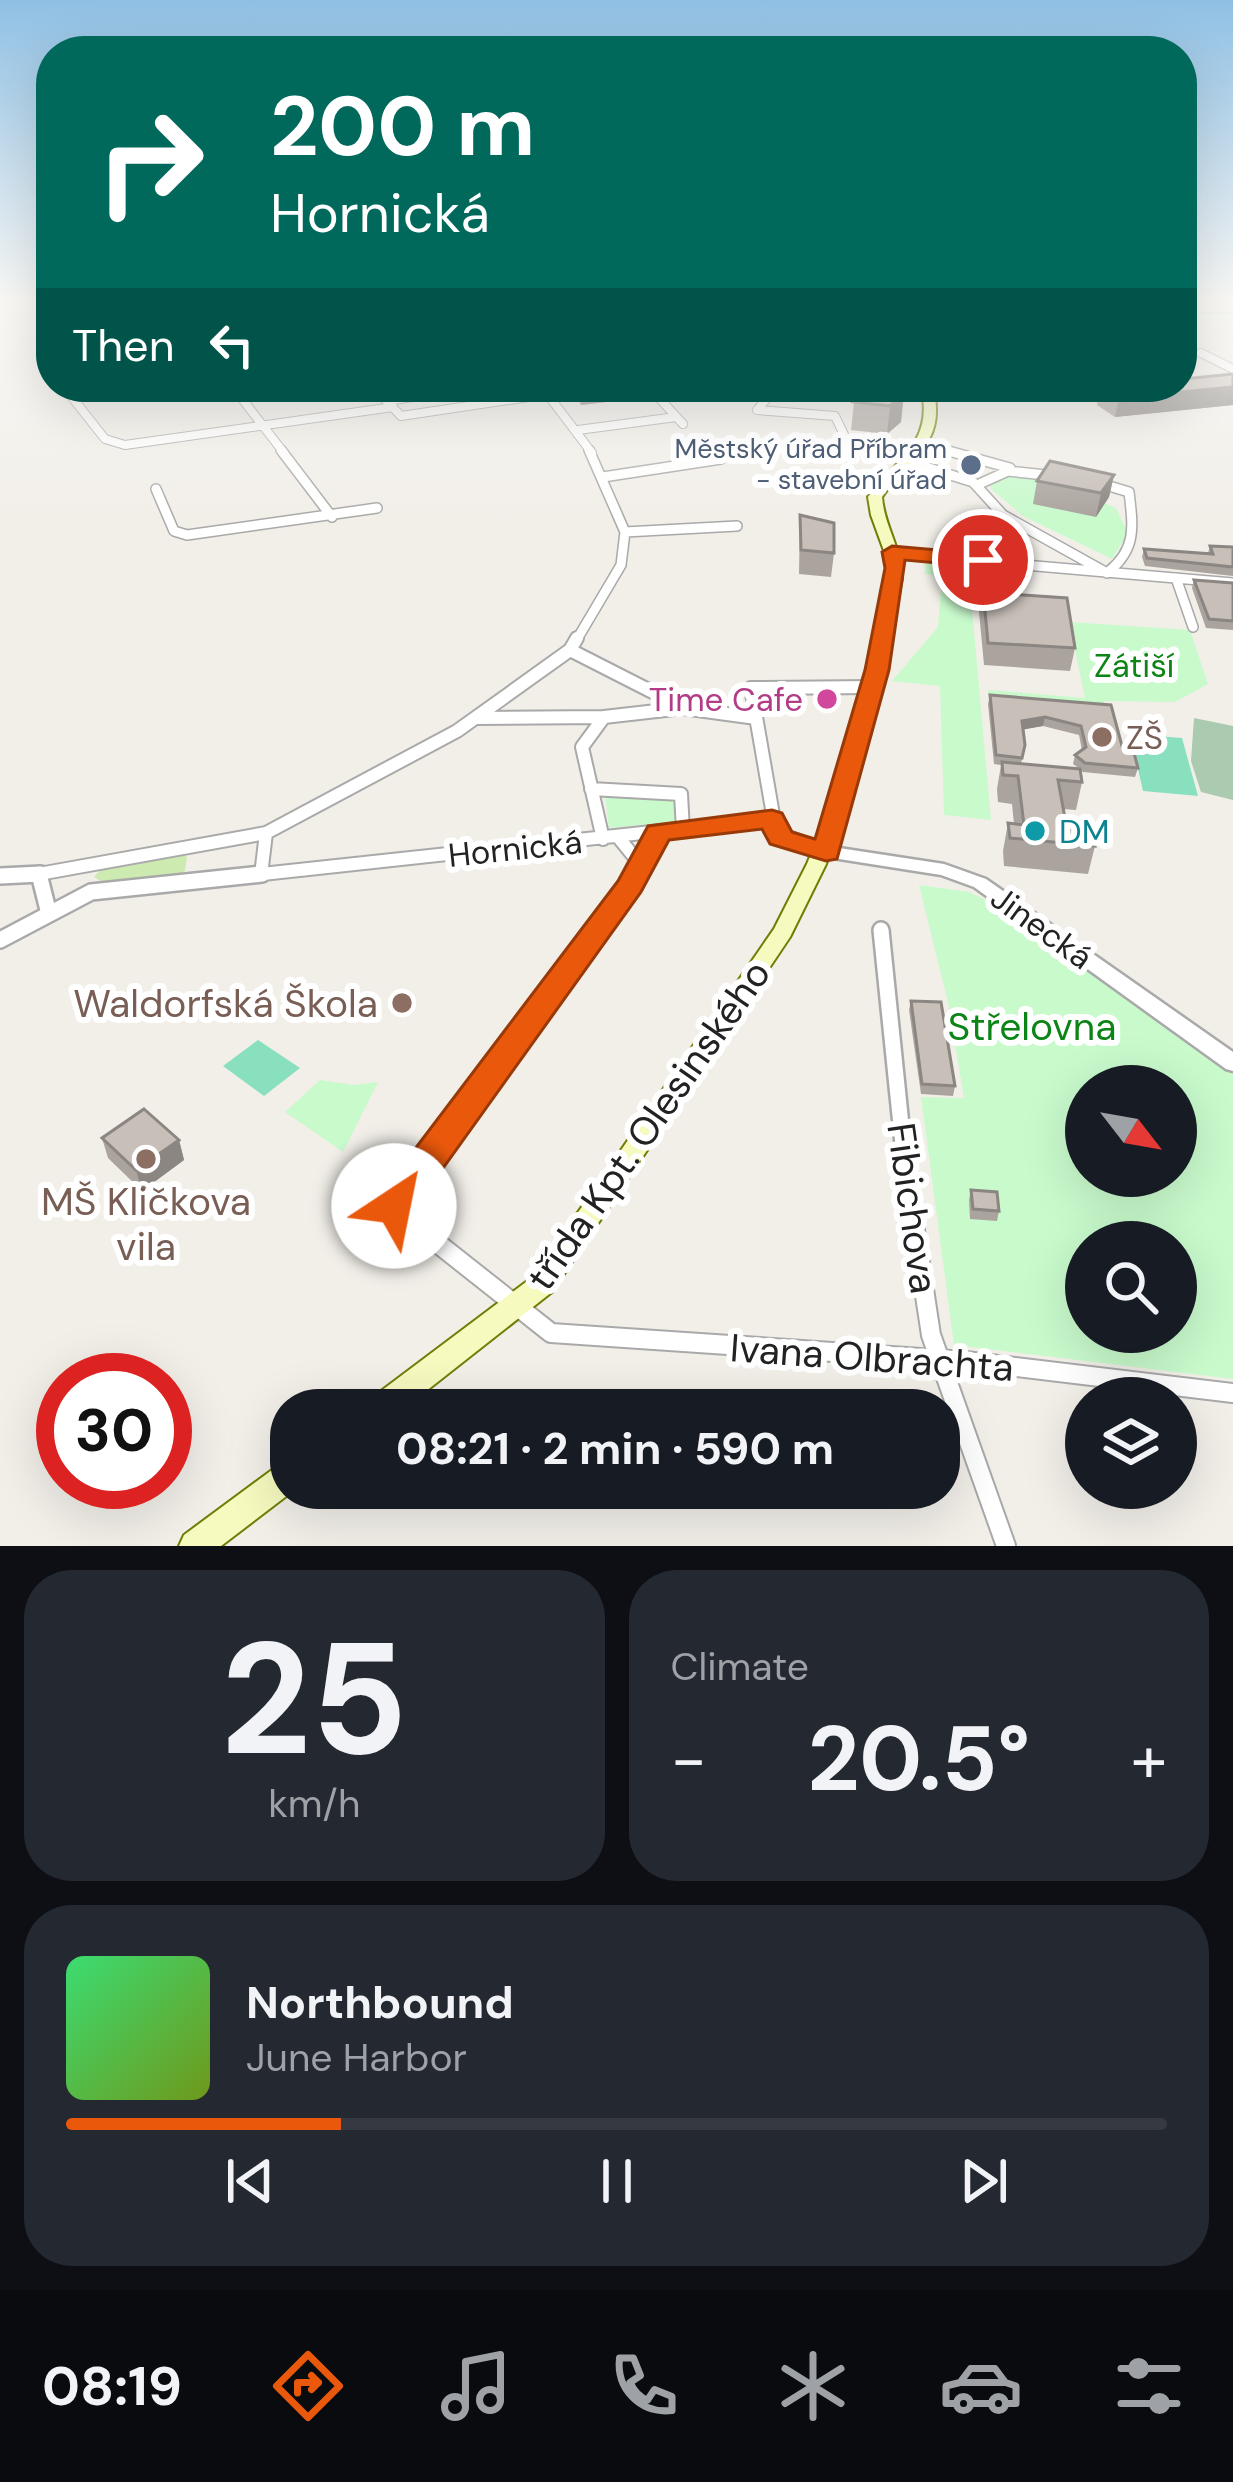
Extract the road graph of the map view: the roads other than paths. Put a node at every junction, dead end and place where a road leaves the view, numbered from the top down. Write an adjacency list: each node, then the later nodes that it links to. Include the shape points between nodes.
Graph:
1 (76, 402): 10 (street, via 116,444)
2 (245, 402): 10 (street)
3 (400, 402): 9 (street)
4 (482, 402): 9 (street, via 401,416)
5 (554, 402): 11 (street)
6 (663, 402): 11 (street, via 680,420)
7 (762, 402): 14 (street, via 755,409 836,417 850,444)
8 (929, 402): 12 (main road, via 934,418)
9 (390, 404): 10 (street)
10 (263, 425): 22 (street)
11 (578, 430): 16 (street)
12 (921, 444): 14 (main road); 15 (street)
13 (721, 459): 16 (street)
14 (914, 463): 19 (street); 25 (main road, via 875,497)
15 (1017, 470): 17 (street); 19 (street)
16 (603, 477): 24 (street)
17 (1075, 479)
18 (1094, 482): 26 (street, via 1126,489 1136,529 1125,557)
19 (976, 485): 26 (street, via 1003,515)
20 (156, 489): 22 (street, via 178,535)
21 (376, 508): 22 (street)
22 (332, 517)
23 (737, 526): 24 (street)
24 (625, 532): 30 (street, via 621,565)
25 (894, 560): 26 (street); 31 (main road, třída Kpt. Olesinského)
26 (1107, 573): 27 (street)
27 (1176, 578): 28 (street); 29 (street)
28 (1233, 583)
29 (1193, 627)
30 (570, 650): 32 (street); 34 (street)
31 (873, 687): 35 (street, via 751,688); 42 (main road, třída Kpt. Olesinského)
32 (683, 708): 33 (street); 35 (street)
33 (604, 717): 34 (street); 36 (street, via 582,747)
34 (476, 718): 40 (street)
35 (756, 718): 37 (street)
36 (591, 789): 38 (street, via 681,794); 41 (street)
37 (772, 819): 38 (street, Hornická); 42 (street, via 781,838)
38 (683, 830): 39 (street, Hornická)
39 (658, 832): 41 (street, Hornická); 43 (street)
40 (266, 833): 44 (street); 45 (street)
41 (610, 838): 43 (street); 45 (street, Hornická)
42 (826, 852): 50 (street, Jinecká, via 957,873); 51 (main road, třída Kpt. Olesinského, via 783,932 564,1258)
43 (640, 864): 51 (street, Ivana Olbrachta, via 393,1201)
44 (39, 874): 46 (street); 47 (street)
45 (261, 875): 47 (street, Hornická, via 91,892)
46 (0, 876)
47 (49, 914): 49 (street, Hornická)
48 (881, 930): 52 (street, Fibichova, via 914,1239)
49 (0, 940)
50 (1233, 1063)
51 (517, 1309): 52 (street, Ivana Olbrachta, via 550,1333); 53 (main road, třída Kpt. Olesinského)
52 (936, 1359): 54 (street, Ivana Olbrachta); 57 (street, Fibichova)
53 (408, 1389)
54 (1233, 1393)
55 (270, 1490): 56 (main road)
56 (195, 1546)
57 (1006, 1546)

